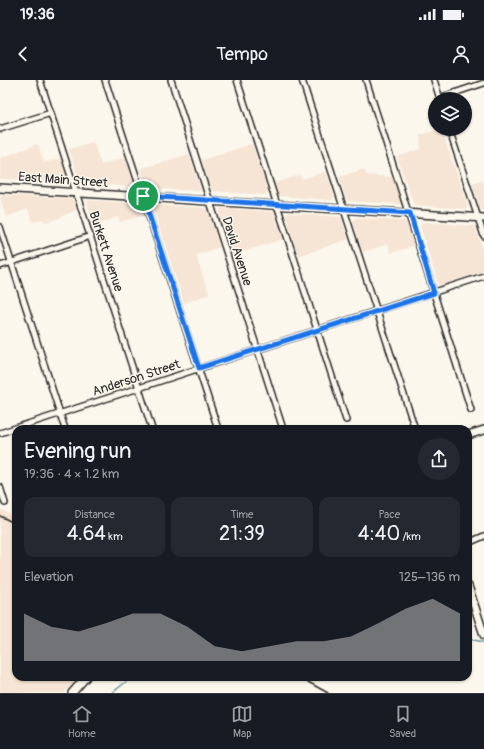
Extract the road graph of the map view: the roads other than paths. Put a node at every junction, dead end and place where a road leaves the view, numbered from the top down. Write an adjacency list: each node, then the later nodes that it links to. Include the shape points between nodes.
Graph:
1 (40, 80): 11 (street, Burkett Avenue)
2 (105, 80): 16 (street)
3 (171, 80): 17 (street, David Avenue)
4 (237, 80): 18 (street)
5 (302, 80): 19 (street)
6 (366, 80): 20 (street)
7 (434, 80): 9 (street)
8 (484, 84): 10 (street)
9 (438, 92)
10 (461, 92)
11 (51, 113): 12 (street); 15 (street, Burkett Avenue)
12 (0, 130)
13 (452, 136): 21 (street)
14 (0, 188): 15 (main road, East Main Street)
15 (76, 192): 16 (main road, East Main Street); 23 (street, Burkett Avenue)
16 (143, 196): 17 (main road, East Main Street); 32 (street)
17 (210, 201): 18 (main road, East Main Street); 31 (street, David Avenue)
18 (277, 205): 19 (main road, East Main Street); 30 (street)
19 (344, 209): 20 (main road, East Main Street); 29 (street)
20 (410, 213): 21 (main road, East Main Street); 28 (street)
21 (481, 218): 24 (street)
22 (0, 227): 25 (street)
23 (91, 236): 25 (street); 33 (street, Burkett Avenue)
24 (484, 236)
25 (11, 262): 26 (street); 35 (street)
26 (0, 266)
27 (484, 276): 28 (street, Anderson Street)
28 (434, 293): 29 (street, Anderson Street); 34 (street)
29 (376, 311): 30 (street, Anderson Street); 42 (street)
30 (317, 330): 31 (street, Anderson Street); 36 (street)
31 (258, 349): 32 (street, Anderson Street); 41 (street, David Avenue)
32 (199, 368): 33 (street, Anderson Street); 40 (street)
33 (139, 388): 35 (street, Anderson Street); 39 (street, Burkett Avenue)
34 (471, 410)
35 (60, 413): 37 (street, Anderson Street); 38 (street)
36 (346, 420)
37 (24, 425)
38 (64, 425)
39 (151, 425)
40 (217, 425)
41 (282, 425)
42 (414, 425)
43 (12, 429): 45 (street, Anderson Street)
44 (484, 430): 46 (main road)
45 (0, 433)
46 (472, 434)
47 (0, 487): 48 (street)
48 (5, 503)
49 (484, 536): 50 (street)
50 (472, 541)
51 (472, 598): 52 (main road)
52 (483, 632)
53 (82, 681): 54 (main road)
54 (72, 693)

